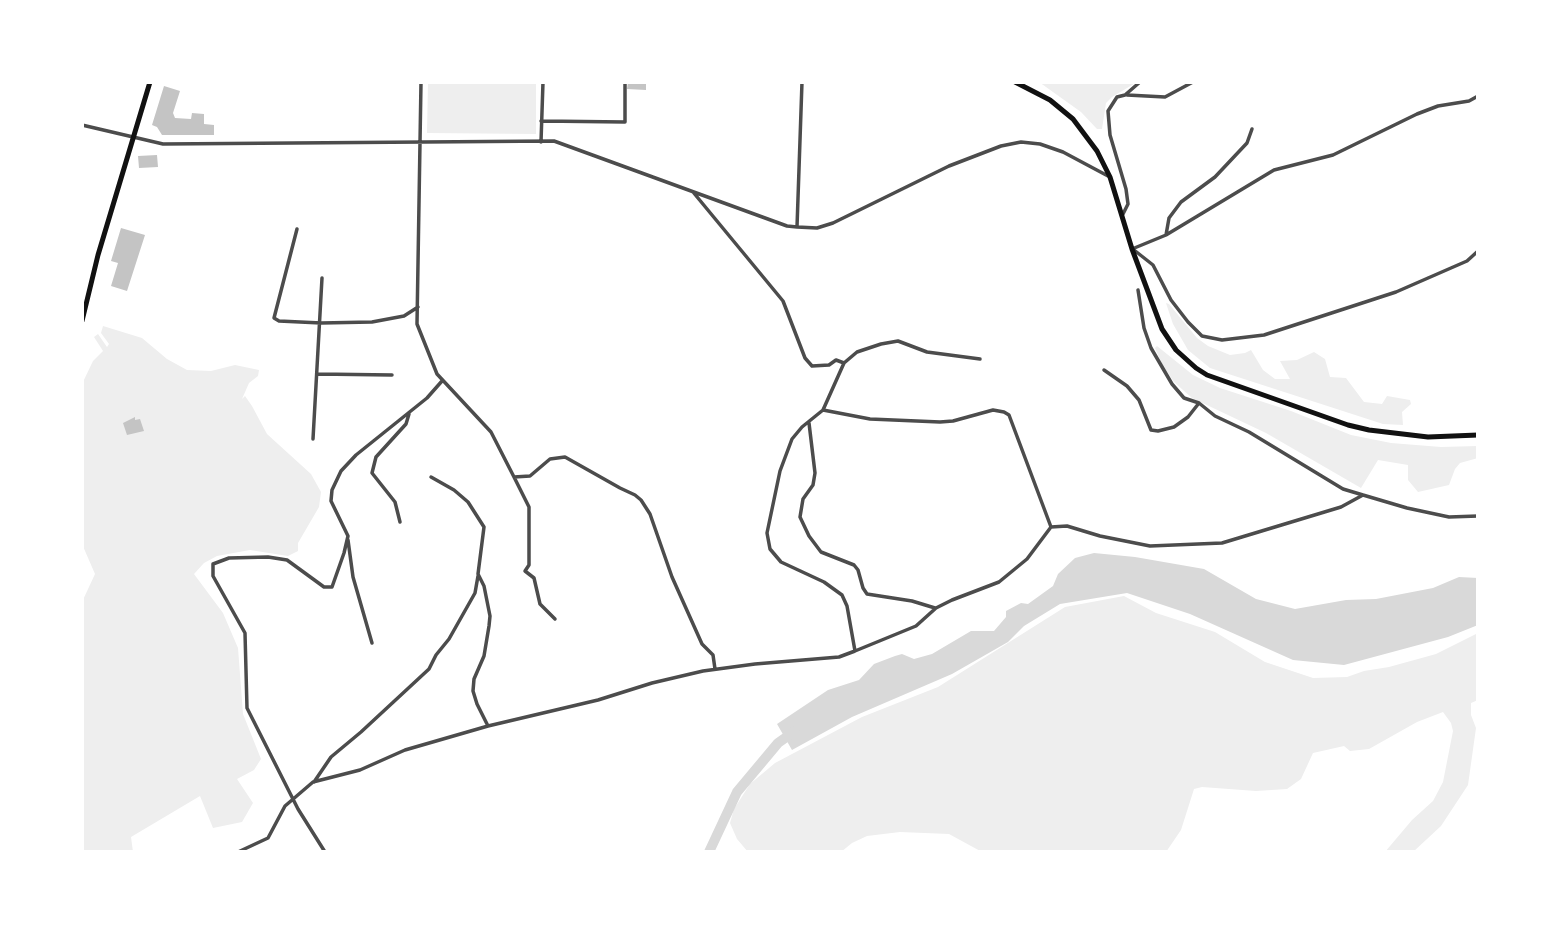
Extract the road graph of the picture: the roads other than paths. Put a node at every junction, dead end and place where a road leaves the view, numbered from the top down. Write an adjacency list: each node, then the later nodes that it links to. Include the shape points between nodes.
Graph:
1 (150, 82): 14 (main road)
2 (421, 82): 16 (street)
3 (542, 82): 11 (street)
4 (625, 82): 11 (street, via 625,122)
5 (802, 82): 20 (street)
6 (1015, 82): 17 (main road, via 1050,100 1073,119)
7 (1140, 82): 9 (street)
8 (1193, 82): 9 (street, via 1165,97)
9 (1125, 95): 19 (street, via 1111,103 1107,121 1124,177 1128,204)
10 (1478, 96): 22 (street, via 1418,114 1333,155 1274,170)
11 (541, 121): 15 (street)
12 (82, 125): 14 (street)
13 (1252, 129): 22 (street, via 1247,143 1214,177 1181,202 1169,218)
14 (133, 138): 16 (street, via 163,144); 28 (main road)
15 (541, 142): 16 (street); 18 (street, via 554,141)
16 (421, 144): 27 (street)
17 (1110, 177): 19 (main road); 20 (street, via 1063,152 1021,142 949,166 833,223)
18 (693, 192): 20 (street); 31 (street, via 783,301 805,358 813,366 836,360)
19 (1123, 214): 23 (main road)
20 (797, 227)
21 (297, 229): 29 (street, via 274,318)
22 (1166, 235): 23 (street)
23 (1132, 249): 24 (street, via 1153,265 1188,322 1202,336 1222,340 1264,335 1396,292 1467,261); 40 (main road, via 1168,340 1185,360 1207,375 1369,430 1428,437)
24 (1478, 251)
25 (322, 278): 29 (street)
26 (1138, 290): 36 (street, via 1144,328 1156,359 1184,398)
27 (418, 307): 29 (street, via 394,319); 35 (street, via 417,324)
28 (82, 321)
29 (321, 323): 33 (street)
30 (979, 359): 31 (street, via 927,352 898,341 857,352)
31 (844, 363): 37 (street)
32 (1104, 370): 36 (street, via 1139,400 1151,430 1174,427)
33 (317, 374): 34 (street); 41 (street)
34 (391, 375)
35 (442, 380): 38 (street); 43 (street, via 491,432)
36 (1199, 403): 44 (street, via 1343,489)
37 (823, 410): 39 (street); 47 (street, via 870,419 940,422 993,410 1004,412 1014,427)
38 (410, 411): 46 (street, via 406,424 376,457 372,473 395,502); 48 (street, via 341,471 331,501)
39 (809, 423): 50 (street, via 816,473 800,517 809,536 821,552 854,565 867,594); 53 (street, via 792,439 780,471 767,541 775,556 788,566 842,595)
40 (1478, 433)
41 (313, 439)
42 (431, 477): 49 (street, via 468,502 484,527)
43 (514, 477): 51 (street, via 529,507 529,565 525,571 534,578 540,604); 54 (street, via 530,476 550,459 565,457 635,495 650,514 672,577)
44 (1363, 495): 45 (street, via 1449,517); 47 (street, via 1341,507 1222,543 1150,546 1067,526)
45 (1478, 516)
46 (400, 522)
47 (1051, 527): 50 (street, via 1008,576)
48 (348, 536): 52 (street, via 353,577); 57 (street, via 330,587 287,560 229,558 213,564 213,576 245,633 247,708)
49 (478, 574): 55 (street, via 490,615 473,691); 56 (street, via 475,593 429,669 331,757)
50 (936, 608): 53 (street, via 916,626)
51 (555, 620)
52 (372, 643)
53 (855, 651): 54 (street, via 839,657)
54 (716, 668): 55 (street)
55 (488, 726): 56 (street)
56 (313, 782): 57 (street)
57 (293, 798): 58 (street, via 268,838); 59 (street)
58 (238, 852)
59 (326, 852)

